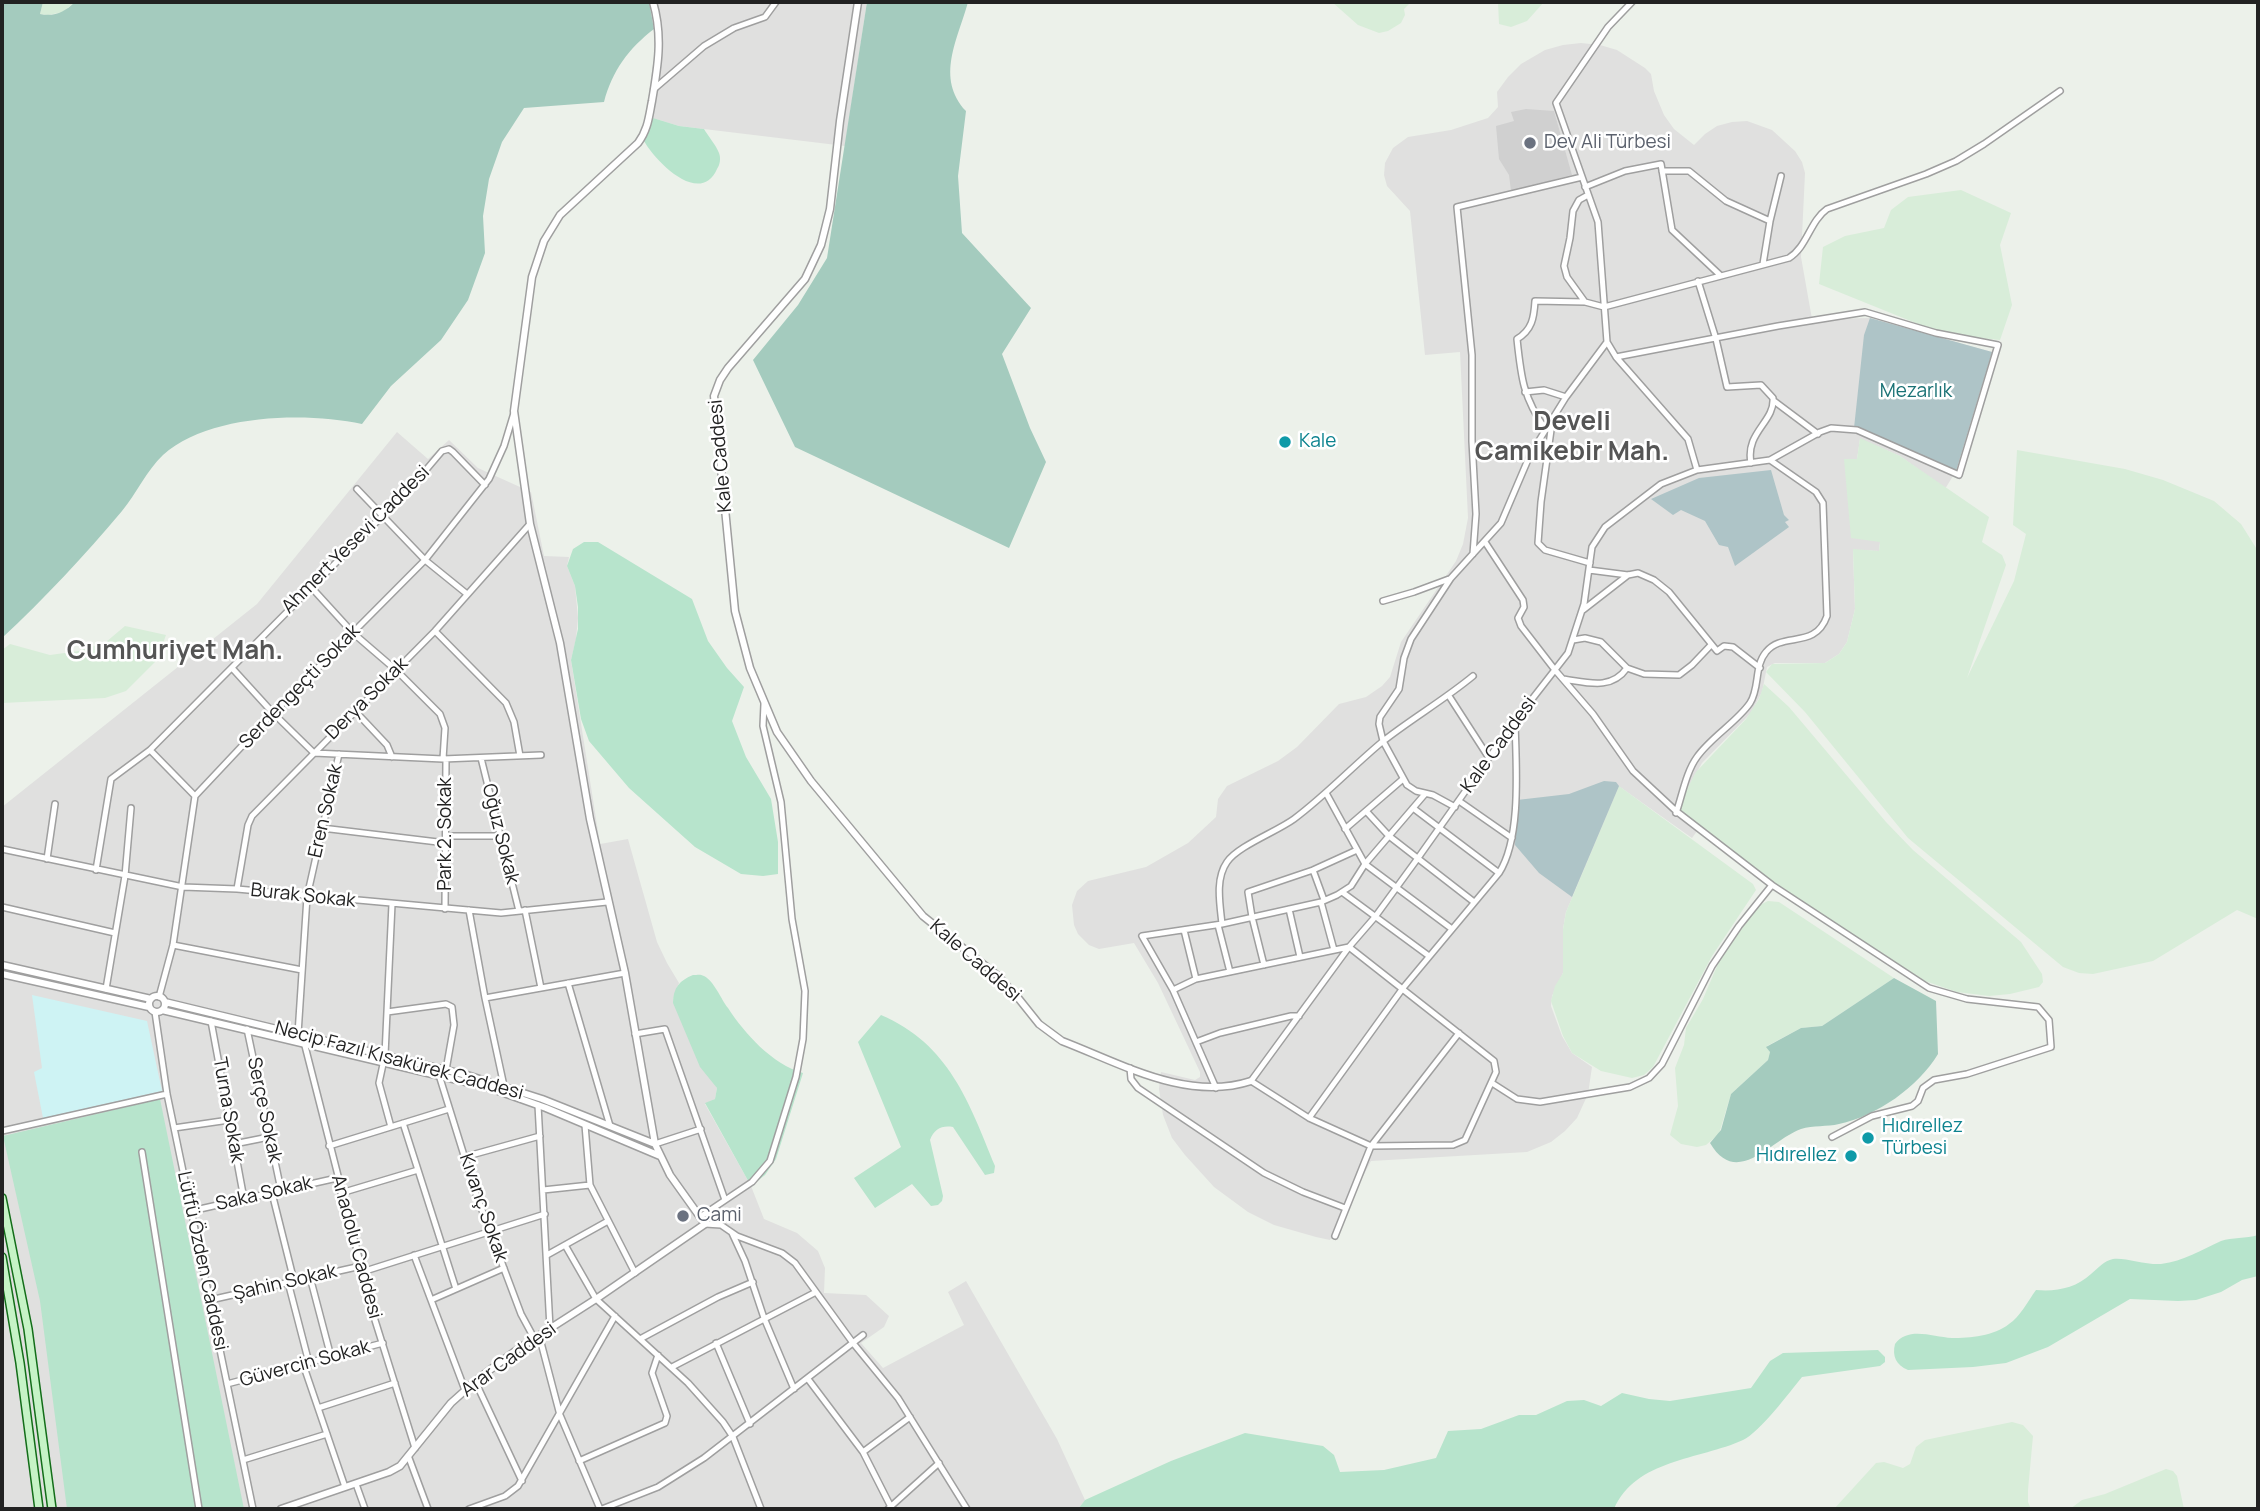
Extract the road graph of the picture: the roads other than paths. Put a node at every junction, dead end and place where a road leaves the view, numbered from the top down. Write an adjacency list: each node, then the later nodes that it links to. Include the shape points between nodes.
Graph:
1 (653, 2): 5 (street, via 660,48)
2 (776, 2): 5 (street, via 765,17 704,46)
3 (858, 2): 57 (street, Kale Caddesi, via 821,245 804,279 728,368 714,396 735,611)
4 (1632, 2): 9 (street, via 1608,27 1556,103)
5 (654, 89): 24 (street, via 641,139 560,215 544,242 532,277)
6 (2060, 91): 13 (street, via 1949,164 1832,206 1815,220 1795,253)
7 (1662, 171): 10 (street, via 1661,164 1625,171); 12 (street, via 1689,171 1726,201); 14 (street, via 1672,230)
8 (1781, 176): 12 (street)
9 (1581, 177): 10 (street); 36 (street, via 1457,206 1472,355)
10 (1585, 187): 11 (street)
11 (1588, 195): 16 (street, via 1574,206 1563,262 1567,277); 17 (street, via 1600,228)
12 (1770, 221): 13 (street)
13 (1763, 264): 14 (street)
14 (1720, 275): 15 (street)
15 (1698, 281): 17 (street); 18 (street)
16 (1585, 302): 17 (street); 21 (street, via 1535,301 1532,324 1517,339)
17 (1604, 307): 19 (street)
18 (1716, 339): 20 (street); 23 (street, via 1727,387 1760,385); 27 (street, via 1865,312 1998,345 1959,475 1857,430 1837,428)
19 (1607, 342): 20 (street); 22 (street)
20 (1616, 357): 30 (street, via 1688,439)
21 (1525, 392): 22 (street, via 1544,390); 26 (street)
22 (1566, 397): 25 (street)
23 (1774, 401): 27 (street); 29 (street, via 1753,438)
24 (514, 411): 31 (street, Serdengeçti Sokak, via 501,456); 34 (street)
25 (1553, 420): 26 (street); 38 (street, via 1538,542 1545,550)
26 (1546, 430): 35 (street, via 1530,455 1506,513)
27 (1818, 433): 28 (street)
28 (1770, 460): 29 (street, Kale Caddesi); 51 (street, via 1816,492 1823,503 1828,612 1811,635 1770,647)
29 (1751, 463): 30 (street, Kale Caddesi)
30 (1697, 470): 38 (street, Kale Caddesi, via 1661,484 1605,527 1594,541)
31 (485, 485): 33 (street, Ahmert Yesevi Caddesi, via 453,452 444,450); 37 (street, Serdengeçti Sokak)
32 (357, 489): 33 (street)
33 (383, 515): 37 (street); 41 (street, Ahmert Yesevi Caddesi)
34 (530, 524): 42 (street, Derya Sokak); 104 (street, via 560,643)
35 (1485, 542): 36 (street); 53 (street, via 1523,600 1518,618 1521,626)
36 (1473, 554): 40 (street)
37 (425, 560): 42 (street); 46 (street, Serdengeçti Sokak)
38 (1589, 566): 39 (street); 44 (street, Kale Caddesi)
39 (1628, 575): 44 (street); 48 (street, via 1641,574 1660,583)
40 (1451, 578): 43 (street); 61 (street, via 1408,645 1399,689 1379,720)
41 (311, 587): 46 (street, Park 2. Sokak); 49 (street, Ahmert Yesevi Caddesi)
42 (467, 594): 45 (street, Derya Sokak)
43 (1383, 601)
44 (1582, 611): 47 (street, Kale Caddesi)
45 (435, 631): 52 (street, Derya Sokak); 66 (street, via 506,703)
46 (353, 633): 52 (street, Park 2. Sokak); 59 (street, Serdengeçti Sokak)
47 (1573, 640): 50 (street, via 1601,642); 53 (street, Kale Caddesi)
48 (1712, 645): 50 (street, via 1679,675 1644,674); 51 (street, via 1717,652 1730,646)
49 (232, 668): 59 (street); 62 (street, Ahmert Yesevi Caddesi)
50 (1626, 668): 55 (street, via 1606,684)
51 (1760, 668): 80 (street, via 1748,705 1695,760)
52 (396, 670): 58 (street, Derya Sokak); 70 (street, Park 2. Sokak, via 442,717)
53 (1555, 670): 55 (street); 60 (street, Kale Caddesi)
54 (1473, 676): 56 (street)
55 (1562, 679): 80 (street, via 1633,771)
56 (1450, 696): 61 (street); 69 (street)
57 (764, 704): 149 (street, Kale Caddesi, via 800,768 923,916 1006,984 1049,1034); 187 (street, via 764,734 782,814 805,1026 796,1077 770,1161 752,1182)
58 (355, 711): 63 (street, Derya Sokak); 67 (street, via 387,745)
59 (273, 713): 63 (street); 74 (street, Serdengeçti Sokak)
60 (1515, 721): 69 (street, Kale Caddesi); 86 (street)
61 (1383, 741): 71 (street); 72 (street)
62 (150, 750): 74 (street); 93 (street, Ahmert Yesevi Caddesi, via 111,779)
63 (314, 753): 64 (street); 100 (street, Derya Sokak, via 250,819)
64 (339, 754): 67 (street); 81 (street, Eren Sokak)
65 (541, 754): 66 (street)
66 (520, 755): 68 (street)
67 (392, 757): 70 (street)
68 (481, 758): 70 (street); 84 (street, Oğuz Sokak)
69 (1489, 758): 76 (street, Kale Caddesi)
70 (444, 759): 87 (street, Park 2. Sokak)
71 (1403, 779): 73 (street); 79 (street)
72 (1326, 793): 83 (street); 114 (street, via 1290,822 1229,859 1219,885)
73 (1425, 794): 76 (street); 78 (street)
74 (195, 796): 98 (street)
75 (55, 804): 91 (street)
76 (1457, 804): 82 (street, Kale Caddesi); 86 (street)
77 (131, 808): 96 (street)
78 (1413, 808): 82 (street); 85 (street)
79 (1366, 811): 83 (street); 85 (street)
80 (1676, 812): 97 (street)
81 (322, 828): 87 (street); 102 (street, Eren Sokak)
82 (1439, 828): 90 (street, Kale Caddesi); 95 (street)
83 (1345, 830): 89 (street)
84 (499, 836): 87 (street); 111 (street, Oğuz Sokak)
85 (1389, 836): 90 (street); 92 (street)
86 (1512, 838): 95 (street)
87 (446, 839): 108 (street, Park 2. Sokak)
88 (2, 849): 91 (street, Burak Sokak)
89 (1357, 850): 92 (street); 94 (street)
90 (1418, 858): 99 (street, Kale Caddesi); 105 (street)
91 (47, 859): 93 (street, Burak Sokak)
92 (1364, 864): 99 (street); 101 (street)
93 (96, 870): 96 (street, Burak Sokak)
94 (1313, 870): 103 (street); 112 (street, via 1248,892)
95 (1499, 873): 105 (street)
96 (125, 876): 98 (street, Burak Sokak); 117 (street)
97 (1772, 885): 153 (street, via 1712,966 1662,1063 1645,1082 1540,1102 1517,1099); 170 (street, via 1929,988 1967,999 2038,1007 2049,1020 2051,1047 1934,1080 1912,1107 1872,1116)
98 (183, 887): 100 (street, Burak Sokak); 118 (street)
99 (1396, 888): 113 (street, Kale Caddesi); 115 (street)
100 (237, 889): 102 (street, Burak Sokak)
101 (1342, 892): 103 (street); 113 (street)
102 (307, 897): 106 (street, Burak Sokak); 125 (street, Eren Sokak)
103 (1323, 901): 109 (street); 120 (street)
104 (607, 902): 111 (street, Burak Sokak); 127 (street)
105 (1474, 902): 115 (street)
106 (392, 904): 108 (street, Burak Sokak); 139 (street)
107 (2, 907): 117 (street)
108 (445, 909): 110 (street, Burak Sokak)
109 (1289, 909): 112 (street); 122 (street)
110 (469, 911): 111 (street, Burak Sokak); 136 (street)
111 (522, 911): 131 (street, Oğuz Sokak)
112 (1252, 917): 114 (street); 124 (street)
113 (1375, 917): 119 (street, Kale Caddesi); 121 (street)
114 (1220, 924): 116 (street); 126 (street)
115 (1452, 929): 121 (street)
116 (1184, 930): 129 (street); 134 (street, via 1142,936)
117 (115, 933): 133 (street)
118 (173, 945): 125 (street); 135 (street)
119 (1349, 947): 120 (street); 132 (street); 140 (street, Kale Caddesi)
120 (1334, 950): 122 (street)
121 (1429, 956): 132 (street)
122 (1300, 957): 124 (street)
123 (2, 965): 133 (street)
124 (1264, 965): 126 (street)
125 (302, 970): 144 (street, Eren Sokak)
126 (1230, 972): 129 (street)
127 (625, 973): 130 (street); 145 (street)
128 (2, 974): 138 (street, Necip Fazıl Kısakürek Caddesi)
129 (1196, 979): 134 (street)
130 (568, 983): 131 (street); 163 (street)
131 (541, 988): 136 (street)
132 (1403, 988): 143 (street); 159 (street)
133 (106, 989): 137 (street)
134 (1173, 990): 147 (street)
135 (159, 997): 137 (street); 138 (street)
136 (485, 998): 154 (street)
137 (151, 999): 138 (street)
138 (158, 1008): 141 (street, Necip Fazıl Kısakürek Caddesi); 144 (street, Necip Fazıl Kısakürek Caddesi); 156 (street, Lütfü Özden Caddesi)
139 (387, 1012): 148 (street); 150 (street, via 452,1007 454,1025)
140 (1298, 1016): 147 (street); 152 (street, Kale Caddesi)
141 (211, 1021): 142 (street, Necip Fazıl Kısakürek Caddesi); 160 (street, Turna Sokak)
142 (247, 1029): 146 (street, Necip Fazıl Kısakürek Caddesi); 169 (street, Serçe Sokak)
143 (1459, 1032): 153 (street, via 1494,1062); 174 (street)
144 (298, 1034): 148 (street, Necip Fazıl Kısakürek Caddesi)
145 (635, 1034): 166 (street, via 665,1029); 172 (street)
146 (304, 1042): 148 (street, Necip Fazıl Kısakürek Caddesi); 173 (street, Anadolu Caddesi)
147 (1196, 1042): 155 (street)
148 (384, 1058): 150 (street, Necip Fazıl Kısakürek Caddesi); 151 (street, Necip Fazıl Kısakürek Caddesi); 164 (street, via 380,1088)
149 (1130, 1068): 155 (street, Kale Caddesi, via 1190,1087); 188 (street, via 1138,1088 1264,1173)
150 (446, 1070): 154 (street, Necip Fazıl Kısakürek Caddesi)
151 (439, 1074): 157 (street, Necip Fazıl Kısakürek Caddesi); 158 (street, Kıvanç Sokak)
152 (1251, 1081): 155 (street, Kale Caddesi); 159 (street)
153 (1492, 1083): 174 (street, via 1462,1142)
154 (504, 1086): 163 (street, Necip Fazıl Kısakürek Caddesi)
155 (1216, 1088)
156 (167, 1094): 165 (street, Lütfü Özden Caddesi); 167 (street)
157 (538, 1105): 162 (street, Necip Fazıl Kısakürek Caddesi); 168 (street)
158 (449, 1109): 161 (street); 177 (street, Kıvanç Sokak)
159 (1309, 1118): 174 (street)
160 (229, 1120): 165 (street); 171 (street, Turna Sokak)
161 (403, 1123): 164 (street); 178 (street)
162 (585, 1125): 176 (street, Necip Fazıl Kısakürek Caddesi); 180 (street)
163 (610, 1126): 172 (street, Necip Fazıl Kısakürek Caddesi)
164 (391, 1127): 173 (street)
165 (174, 1128): 189 (street, Lütfü Özden Caddesi)
166 (701, 1129): 172 (street); 187 (street)
167 (2, 1131)
168 (540, 1136): 177 (street); 181 (street)
169 (269, 1137): 171 (street); 182 (street, Serçe Sokak)
170 (1832, 1137)
171 (234, 1144): 186 (street, Turna Sokak)
172 (655, 1144): 176 (street)
173 (329, 1146): 179 (street, Anadolu Caddesi)
174 (1371, 1146): 188 (street)
175 (142, 1152): 250 (street)
176 (660, 1156): 191 (street)
177 (464, 1157): 194 (street, Kıvanç Sokak)
178 (418, 1170): 184 (street); 198 (street)
179 (337, 1178): 182 (street, Saka Sokak); 184 (street, Anadolu Caddesi)
180 (590, 1185): 181 (street); 192 (street)
181 (543, 1190): 190 (street)
182 (281, 1191): 183 (street, Saka Sokak)
183 (272, 1192): 186 (street, Saka Sokak); 206 (street)
184 (341, 1193): 203 (street, Anadolu Caddesi)
185 (2, 1198): 249 (main road, via 28,1329)
186 (244, 1199): 189 (street, Saka Sokak)
187 (726, 1200): 191 (street)
188 (1345, 1208): 196 (street)
189 (191, 1211): 211 (street, Lütfü Özden Caddesi)
190 (545, 1214): 194 (street, Şahin Sokak); 200 (street)
191 (700, 1217): 193 (street)
192 (608, 1221): 197 (street); 204 (street)
193 (705, 1224): 195 (street, via 721,1225); 204 (street, Arar Caddesi)
194 (490, 1231): 198 (street, Şahin Sokak); 202 (street, Kıvanç Sokak)
195 (732, 1233): 207 (street); 209 (street, via 787,1256)
196 (1335, 1237)
197 (565, 1245): 200 (street); 210 (street)
198 (442, 1246): 199 (street, Şahin Sokak); 208 (street)
199 (414, 1255): 203 (street, Şahin Sokak); 212 (street)
200 (547, 1255): 215 (street)
201 (2, 1257): 248 (main road)
202 (503, 1268): 208 (street); 217 (street, Kıvanç Sokak, via 524,1321)
203 (361, 1269): 205 (street, Şahin Sokak); 219 (street, Anadolu Caddesi)
204 (635, 1273): 210 (street, Arar Caddesi)
205 (310, 1277): 206 (street, Şahin Sokak); 223 (street)
206 (291, 1282): 211 (street, Şahin Sokak); 224 (street)
207 (753, 1282): 214 (street); 218 (street)
208 (456, 1289): 212 (street)
209 (816, 1292): 214 (street); 221 (street)
210 (596, 1298): 213 (street); 215 (street, Arar Caddesi)
211 (210, 1300): 229 (street, Lütfü Özden Caddesi)
212 (431, 1300): 231 (street)
213 (615, 1316): 218 (street); 233 (street)
214 (764, 1318): 220 (street); 230 (street)
215 (550, 1328): 217 (street, Arar Caddesi)
216 (863, 1335): 221 (street)
217 (536, 1337): 227 (street, Arar Caddesi); 233 (street, Kıvanç Sokak)
218 (640, 1339): 222 (street)
219 (383, 1343): 223 (street, Güvercin Sokak); 228 (street, Anadolu Caddesi)
220 (716, 1343): 225 (street); 235 (street)
221 (853, 1343): 226 (street); 234 (street)
222 (658, 1355): 225 (street); 242 (street, via 652,1373 667,1416 665,1423)
223 (331, 1357): 224 (street, Güvercin Sokak)
224 (306, 1363): 229 (street, Güvercin Sokak); 232 (street)
225 (671, 1367): 237 (street)
226 (808, 1379): 230 (street); 239 (street)
227 (475, 1381): 231 (street, Arar Caddesi); 244 (street)
228 (395, 1383): 232 (street); 238 (street, Anadolu Caddesi)
229 (227, 1384): 241 (street, Lütfü Özden Caddesi)
230 (794, 1389): 235 (street)
231 (465, 1390): 238 (street, Arar Caddesi)
232 (318, 1408): 236 (street)
233 (560, 1415): 242 (street, Kıvanç Sokak); 244 (street)
234 (910, 1418): 239 (street); 243 (street)
235 (750, 1424): 237 (street)
236 (327, 1434): 241 (street); 246 (street)
237 (733, 1437): 256 (street, via 658,1487); 257 (street)
238 (415, 1449): 240 (street, Arar Caddesi)
239 (863, 1452): 247 (street)
240 (409, 1458): 245 (street, Arar Caddesi, via 394,1470); 254 (street)
241 (243, 1460): 251 (street, Lütfü Özden Caddesi)
242 (579, 1461): 256 (street, Kıvanç Sokak)
243 (939, 1463): 247 (street); 258 (street)
244 (522, 1481): 255 (street, via 505,1496)
245 (356, 1484): 246 (street, Arar Caddesi); 253 (street)
246 (345, 1488): 252 (street, Arar Caddesi)
247 (889, 1508)
248 (39, 1509)
249 (52, 1509)
250 (199, 1509)
251 (253, 1509)
252 (281, 1509)
253 (365, 1509)
254 (428, 1509)
255 (469, 1509)
256 (601, 1509)
257 (761, 1509)
258 (967, 1509)

